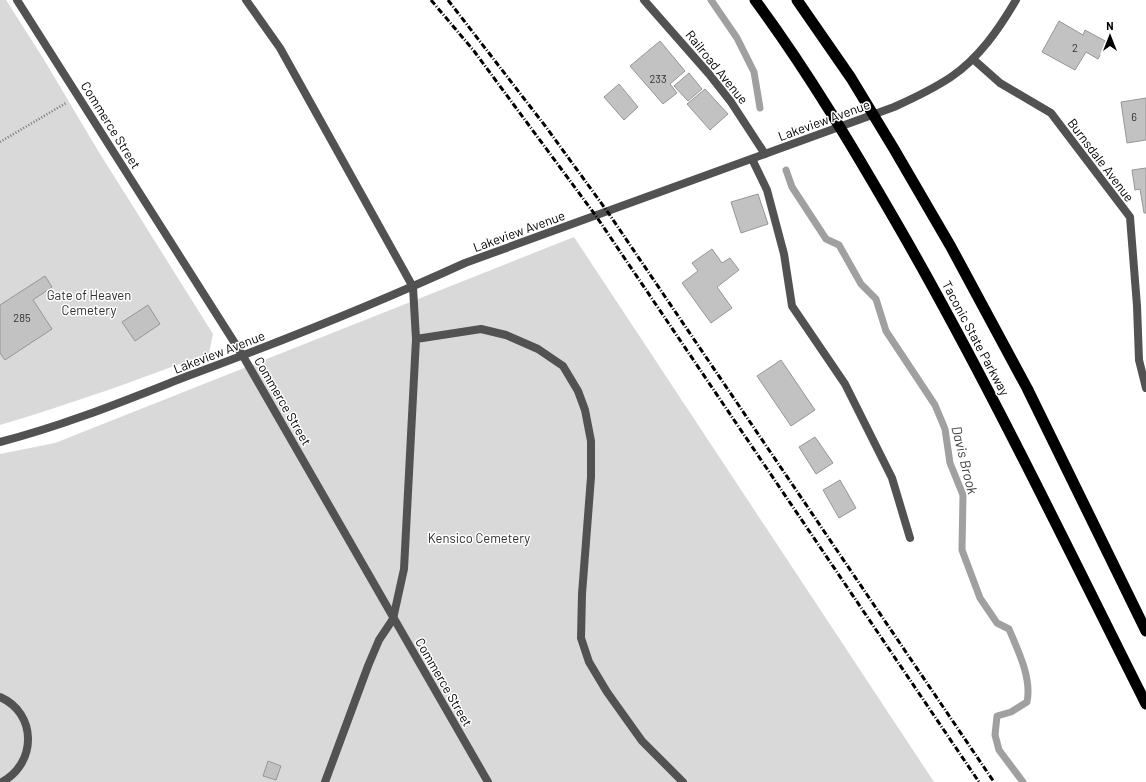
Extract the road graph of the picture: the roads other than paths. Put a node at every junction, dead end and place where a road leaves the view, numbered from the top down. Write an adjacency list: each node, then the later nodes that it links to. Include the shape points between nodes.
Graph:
1 (17, 0): 14 (street, Commerce Street)
2 (246, 0): 12 (street, via 280,48)
3 (644, 0): 10 (street, Railroad Avenue, via 732,102)
4 (755, 0): 9 (highway, Taconic State Parkway, via 797,58)
5 (797, 0): 8 (highway, Taconic State Parkway)
6 (1016, 0): 7 (street, Lakeview Avenue)
7 (973, 59): 8 (street, Lakeview Avenue, via 928,92); 15 (street, Burnsdale Avenue, via 1000,83 1051,113 1130,217 1139,360)
8 (874, 116): 9 (street, Lakeview Avenue); 19 (highway, Taconic State Parkway, via 951,247 1027,388)
9 (840, 127): 10 (street, Lakeview Avenue); 21 (highway, Taconic State Parkway, via 922,267 960,338)
10 (765, 154): 11 (street, Lakeview Avenue)
11 (752, 159): 12 (street, Lakeview Avenue, via 465,263); 17 (street, via 767,190 784,254 792,306 846,384 892,478)
12 (413, 287): 13 (street); 14 (street, Lakeview Avenue)
13 (416, 339): 18 (street, via 404,569); 25 (street, via 481,329 506,335 538,350 563,366 578,391 585,410 591,448 581,638 589,662 607,692 642,741)
14 (242, 356): 16 (street, Lakeview Avenue, via 85,416); 18 (street, Commerce Street, via 287,430)
15 (1146, 388)
16 (0, 442)
17 (910, 538)
18 (393, 619): 23 (street, via 379,640 368,666); 24 (street, Commerce Street)
19 (1146, 631)
20 (0, 697): 22 (street, via 10,701 21,714 28,738 22,764 11,777)
21 (1146, 704)
22 (2, 782)
23 (325, 782)
24 (488, 782)
25 (683, 782)

